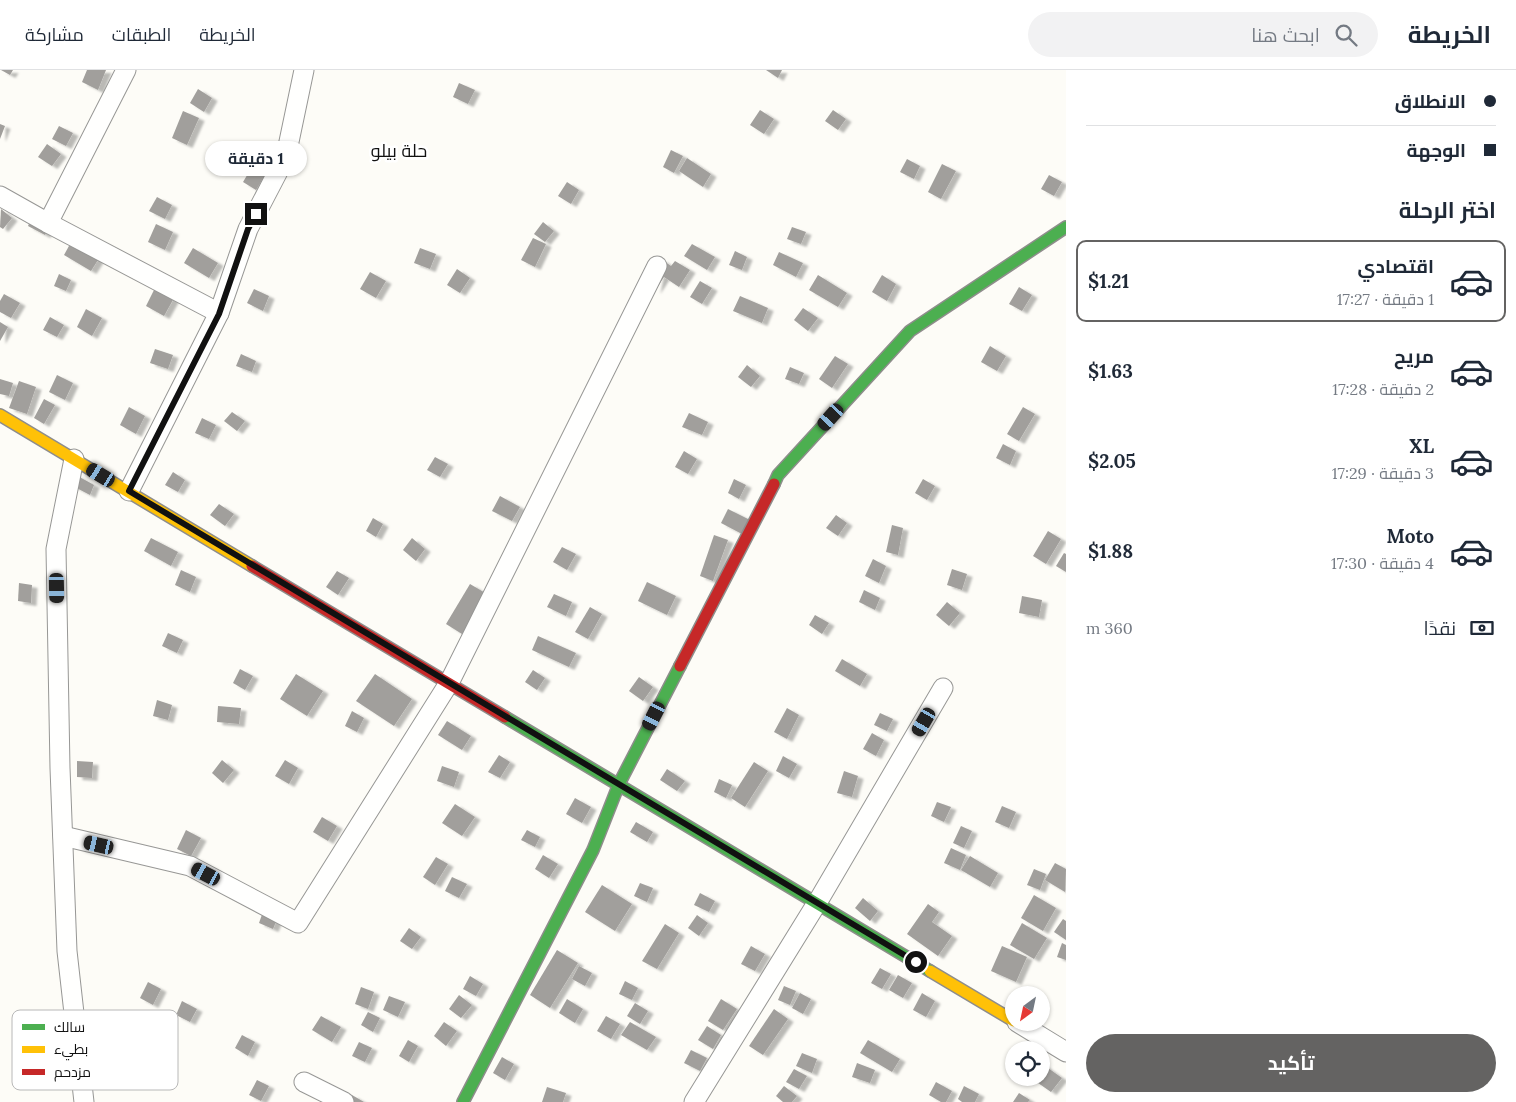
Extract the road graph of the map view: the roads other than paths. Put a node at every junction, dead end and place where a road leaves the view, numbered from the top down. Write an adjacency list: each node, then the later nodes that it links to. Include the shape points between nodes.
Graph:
1 (126, 70): 4 (street)
2 (304, 70): 7 (street, via 286,156 248,229)
3 (0, 196): 4 (street)
4 (48, 223): 7 (street)
5 (1066, 227): 13 (street, via 910,330 778,475)
6 (656, 266): 11 (street)
7 (219, 314): 10 (street)
8 (0, 415): 9 (street)
9 (74, 459): 10 (street); 14 (street, via 56,549)
10 (129, 491): 11 (street)
11 (450, 683): 13 (street); 14 (street, via 298,923 190,866)
12 (943, 688): 15 (street)
13 (619, 784): 15 (street); 22 (street, via 593,850)
14 (63, 836): 16 (street, via 67,951)
15 (817, 903): 17 (street); 23 (street)
16 (74, 1010)
17 (1005, 1015)
18 (1032, 1031): 19 (street)
19 (1066, 1052)
20 (304, 1082): 21 (street)
21 (344, 1102)
22 (463, 1102)
23 (694, 1102)

